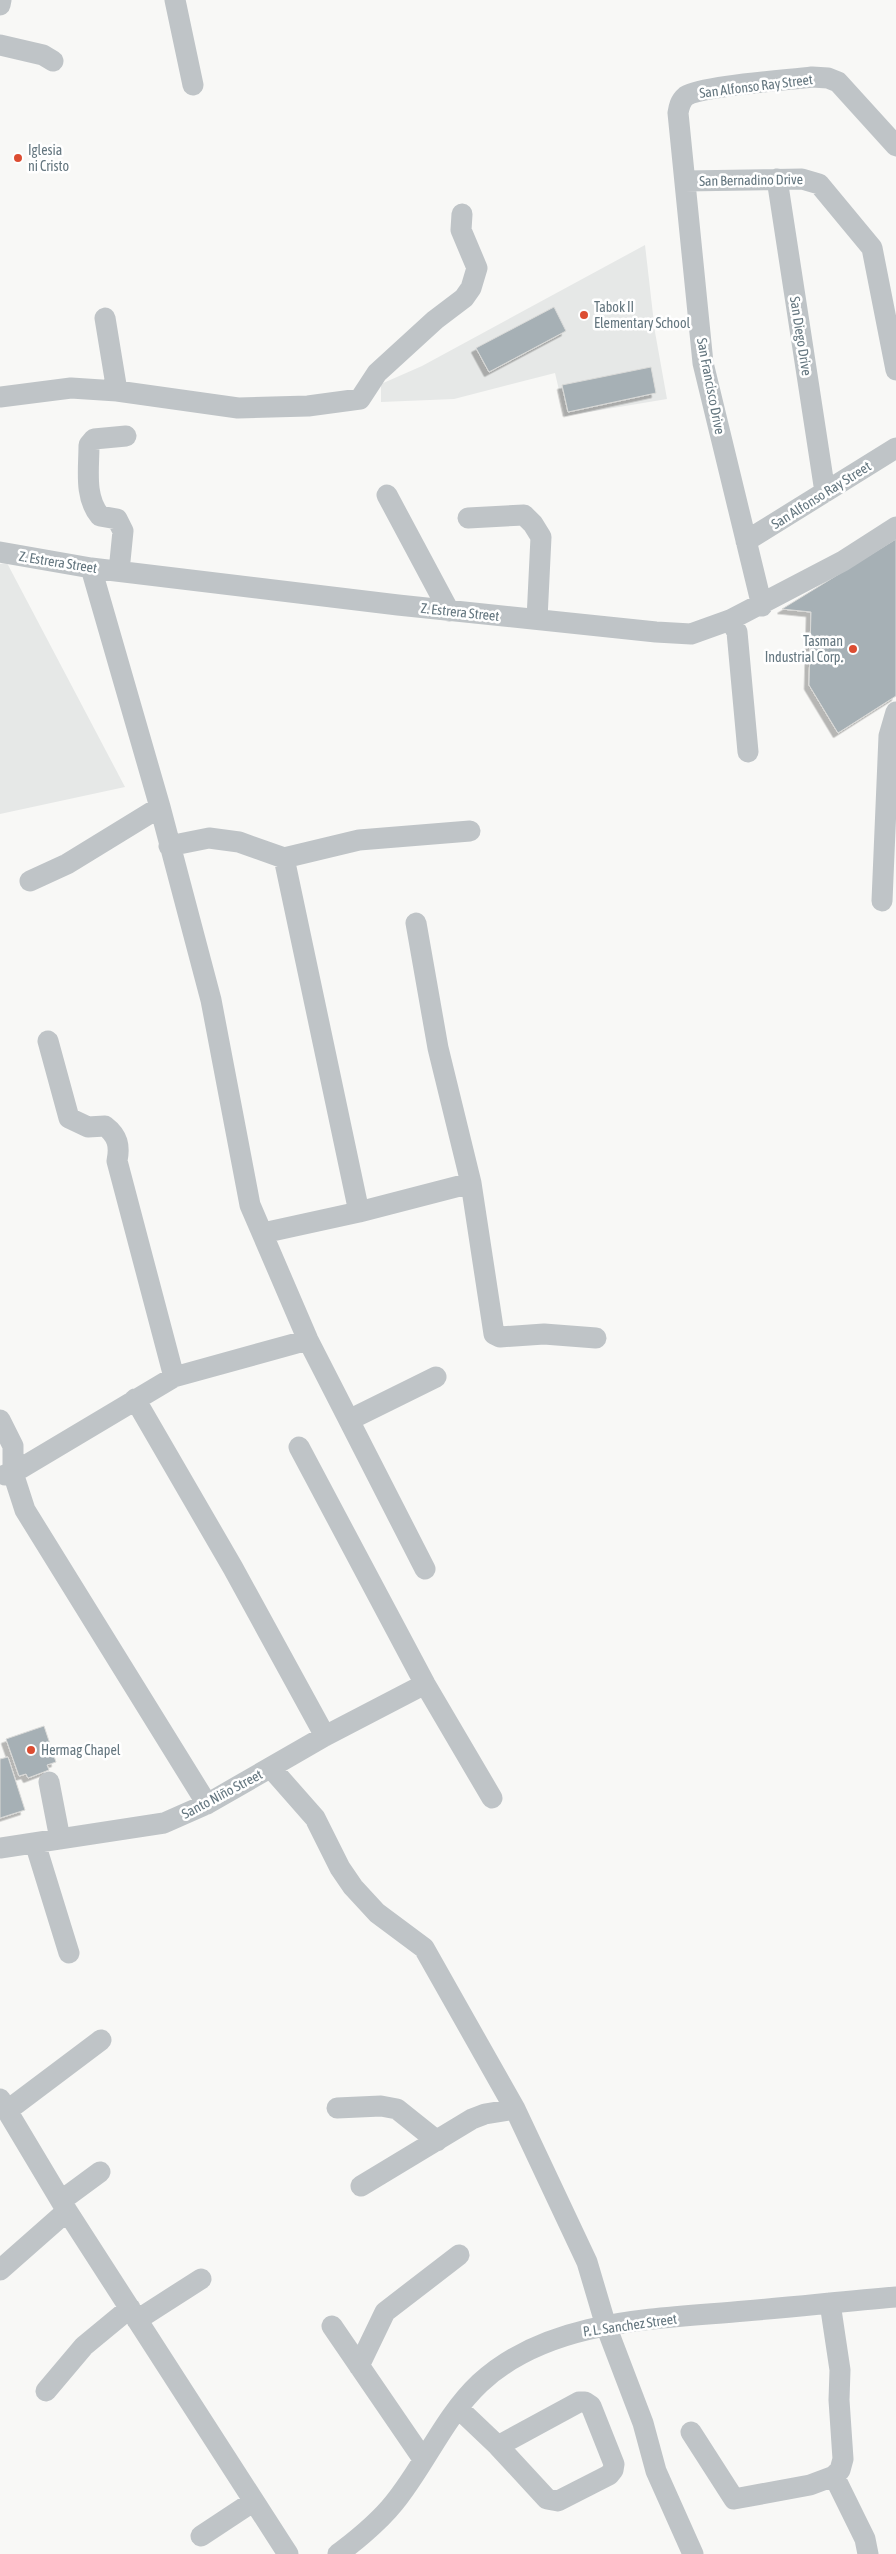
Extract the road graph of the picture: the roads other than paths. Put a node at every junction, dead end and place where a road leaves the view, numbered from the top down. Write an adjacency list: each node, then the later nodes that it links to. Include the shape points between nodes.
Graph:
1 (1, 0): 3 (street)
2 (175, 0): 6 (street)
3 (0, 5)
4 (0, 46): 5 (street, via 43,55)
5 (53, 61)
6 (193, 85)
7 (680, 103): 8 (street, San Alfonso Ray Street, via 686,96 704,90 812,77 828,78 847,89); 10 (street, San Francisco Drive, via 678,113)
8 (896, 146)
9 (777, 179): 10 (street, San Bernadino Drive); 13 (street, San Bernadino Drive, via 802,178 819,184 872,248); 18 (street, San Diego Drive)
10 (684, 181): 22 (street, San Francisco Drive, via 703,363)
11 (462, 214): 14 (street, via 461,230 477,268 471,288 464,298 378,373 360,400 308,406 238,408)
12 (105, 318): 14 (street)
13 (896, 370)
14 (117, 391): 15 (street, via 71,388)
15 (0, 396)
16 (126, 436): 25 (street, via 94,439 89,445 91,504 100,516 117,519 123,530)
17 (896, 448): 18 (street, San Alfonso Ray Street)
18 (825, 492): 22 (street, San Alfonso Ray Street)
19 (388, 495): 27 (street)
20 (468, 518): 28 (street, via 524,515 533,524 541,537)
21 (896, 527): 26 (street, Z. Estrera Street)
22 (746, 541): 26 (street, San Francisco Drive)
23 (0, 552): 24 (street, Z. Estrera Street)
24 (91, 568): 25 (street, Z. Estrera Street); 32 (street)
25 (119, 571): 27 (street, Z. Estrera Street)
26 (762, 606): 29 (street, Z. Estrera Street)
27 (449, 610): 28 (street, Z. Estrera Street)
28 (537, 620): 29 (street, Z. Estrera Street, via 691,634)
29 (730, 620): 31 (street, via 737,632)
30 (896, 712): 37 (street, via 889,736)
31 (748, 752)
32 (160, 807): 34 (street); 36 (street, via 67,864)
33 (470, 831): 35 (street, via 359,840)
34 (169, 846): 35 (street, via 209,838 238,842); 42 (street, via 210,1000 250,1205)
35 (284, 858): 41 (street)
36 (30, 881)
37 (882, 901)
38 (416, 923): 40 (street, via 438,1048)
39 (48, 1041): 45 (street, via 69,1118 88,1127 106,1126 115,1135 120,1149 117,1161)
40 (470, 1184): 41 (street); 43 (street, via 494,1334 500,1337 544,1334)
41 (359, 1212): 42 (street)
42 (263, 1233): 44 (street)
43 (596, 1338)
44 (308, 1340): 45 (street); 49 (street)
45 (174, 1377): 47 (street)
46 (436, 1378): 49 (street)
47 (135, 1399): 51 (street); 54 (street)
48 (0, 1420): 51 (street, via 13,1446)
49 (349, 1420): 52 (street)
50 (299, 1447): 53 (street)
51 (7, 1474): 58 (street, via 24,1510)
52 (425, 1569)
53 (426, 1684): 54 (street, Santo Niño Street); 57 (street)
54 (325, 1736): 55 (street, Santo Niño Street)
55 (271, 1768): 58 (street, Santo Niño Street); 66 (street, via 315,1818 340,1868 353,1886 377,1913 424,1948)
56 (49, 1782): 59 (street)
57 (492, 1798)
58 (207, 1804): 59 (street, Santo Niño Street, via 164,1824)
59 (60, 1839): 60 (street, Santo Niño Street)
60 (35, 1843): 61 (street, Santo Niño Street); 62 (street)
61 (0, 1848)
62 (69, 1952)
63 (101, 2040): 64 (street)
64 (4, 2104): 70 (street)
65 (338, 2108): 67 (street, via 381,2106 397,2110)
66 (515, 2109): 67 (street, via 480,2116); 78 (street, via 587,2262)
67 (437, 2141): 69 (street)
68 (100, 2172): 70 (street)
69 (361, 2186)
70 (65, 2206): 72 (street); 76 (street)
71 (459, 2255): 79 (street, via 385,2312)
72 (0, 2270)
73 (201, 2279): 76 (street)
74 (896, 2297): 75 (street, P. L. Sanchez Street)
75 (830, 2303): 78 (street, P. L. Sanchez Street); 85 (street, via 840,2370 843,2459)
76 (134, 2314): 80 (street, via 84,2346); 86 (street)
77 (332, 2326): 79 (street)
78 (606, 2326): 81 (street, P. L. Sanchez Street, via 536,2345 514,2357 479,2384); 90 (street, via 643,2423 656,2471)
79 (359, 2366): 84 (street)
80 (46, 2391)
81 (458, 2408): 83 (street); 84 (street, P. L. Sanchez Street)
82 (691, 2432): 85 (street, via 734,2499 810,2485)
83 (498, 2446): 83 (street, via 579,2402 585,2402 591,2406 614,2464 613,2470 609,2475 553,2501 547,2499)
84 (423, 2459): 89 (street, P. L. Sanchez Street, via 394,2503 367,2532)
85 (834, 2476): 91 (street, via 865,2539)
86 (254, 2501): 87 (street); 88 (street)
87 (201, 2536)
88 (288, 2554)
89 (338, 2554)
90 (692, 2554)
91 (868, 2554)

